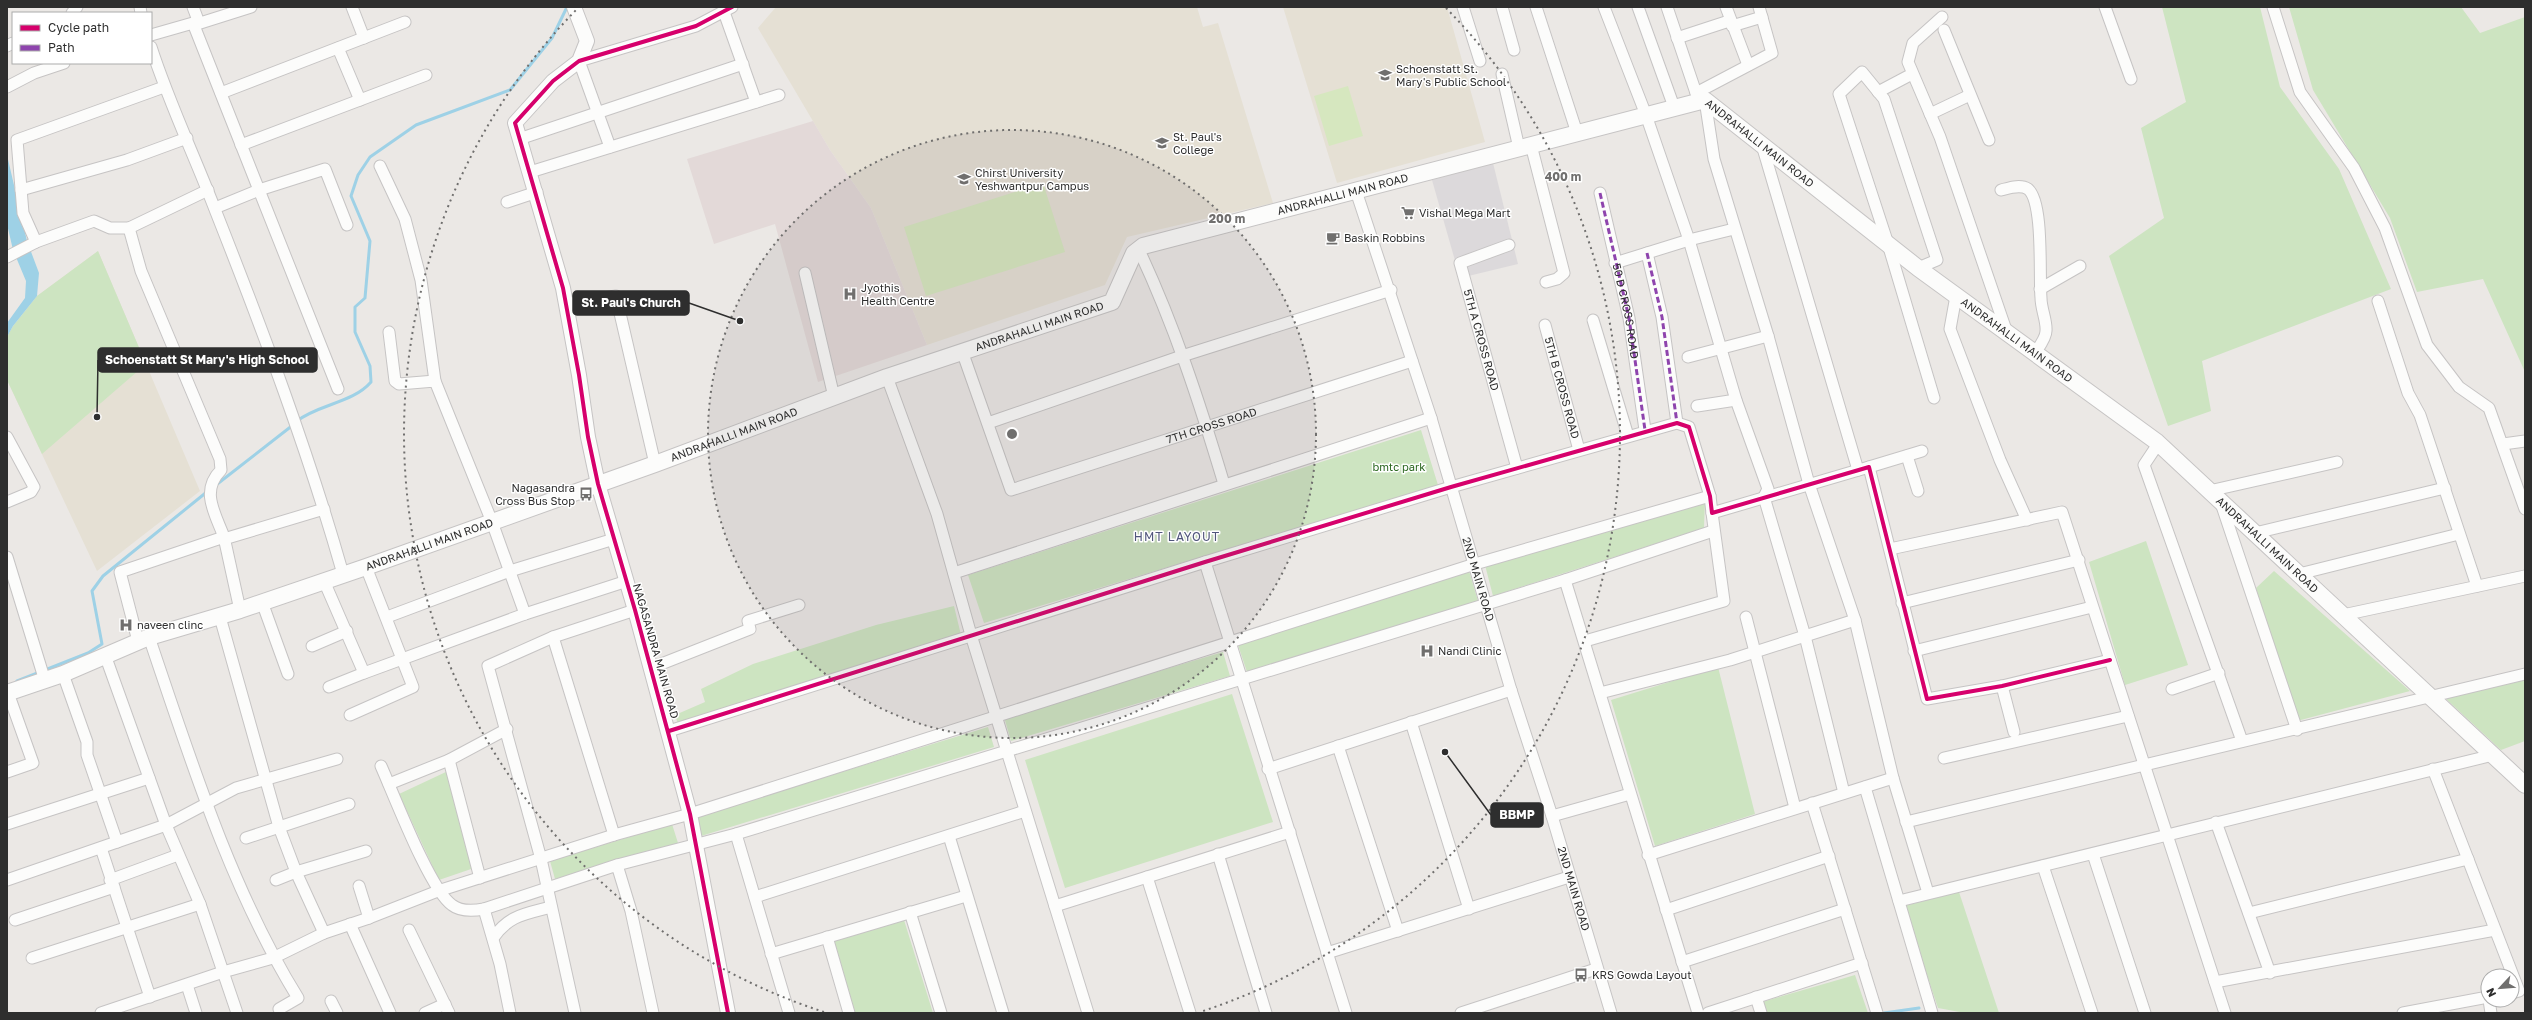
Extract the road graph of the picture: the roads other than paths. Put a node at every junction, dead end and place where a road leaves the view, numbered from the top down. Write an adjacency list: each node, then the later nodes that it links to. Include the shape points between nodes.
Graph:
1 (192, 7): 18 (street)
2 (251, 7): 18 (street)
3 (352, 7): 22 (street)
4 (574, 7): 27 (street, via 587,41)
5 (1463, 7): 28 (street)
6 (1502, 7): 26 (street)
7 (1536, 7): 49 (street)
8 (1604, 7): 48 (street)
9 (1638, 7): 45 (street)
10 (1668, 7): 23 (street)
11 (1726, 7): 19 (street)
12 (2105, 7): 35 (street)
13 (2273, 7): 114 (street, via 2300,92 2354,168 2385,228 2426,345 2459,387 2489,408)
14 (728, 9): 27 (street, via 696,26); 30 (street)
15 (1761, 12): 19 (street); 31 (street, via 1772,52)
16 (1942, 17): 33 (street, via 1913,43 1908,62)
17 (405, 22): 22 (street)
18 (196, 24): 21 (street); 39 (street)
19 (1731, 24): 23 (street); 31 (street)
20 (1944, 30): 41 (street)
21 (152, 35)
22 (364, 38): 24 (street)
23 (1677, 38): 42 (street)
24 (338, 48): 39 (street); 43 (street)
25 (152, 50): 37 (street)
26 (1514, 50)
27 (579, 61): 46 (street); 51 (street, NAGASANDRA MAIN ROAD, via 553,81 515,123)
28 (1480, 61)
29 (61, 64): 36 (street, via 34,73)
30 (744, 64): 44 (street); 46 (street)
31 (1748, 65): 42 (street)
32 (1502, 74): 55 (street)
33 (1912, 74): 38 (street); 47 (street)
34 (426, 75): 43 (street)
35 (2131, 78)
36 (7, 87)
37 (164, 87): 50 (street); 59 (street, via 17,140)
38 (1878, 92): 72 (street, via 1862,72 1839,94); 80 (street, via 1884,99 1937,260)
39 (221, 93): 54 (street)
40 (779, 95): 44 (street)
41 (1970, 95): 47 (street); 52 (street)
42 (1700, 97): 45 (main road, ANDRAHALLI MAIN ROAD); 53 (main road, ANDRAHALLI MAIN ROAD); 70 (street)
43 (360, 100): 54 (street)
44 (756, 102): 56 (street)
45 (1674, 107): 48 (main road, ANDRAHALLI MAIN ROAD)
46 (598, 113): 51 (street); 56 (street)
47 (1930, 114): 91 (street)
48 (1646, 115): 49 (main road, ANDRAHALLI MAIN ROAD); 71 (street)
49 (1577, 133): 55 (main road, ANDRAHALLI MAIN ROAD)
50 (187, 138): 59 (street, via 127,160); 60 (street)
51 (519, 139): 58 (street, NAGASANDRA MAIN ROAD)
52 (1989, 140)
53 (1762, 143): 72 (main road, ANDRAHALLI MAIN ROAD); 123 (street)
54 (241, 145): 61 (street)
55 (1525, 146): 63 (main road, ANDRAHALLI MAIN ROAD); 82 (street, via 1564,273 1557,279)
56 (610, 147): 58 (street)
57 (380, 166): 100 (street, via 405,219 420,280)
58 (530, 172): 64 (street, NAGASANDRA MAIN ROAD)
59 (21, 190): 74 (street)
60 (208, 190): 67 (street); 69 (street)
61 (259, 190): 67 (street); 68 (street, via 325,169); 101 (street)
62 (2001, 190): 83 (street, via 2020,186 2027,188 2032,194 2039,228)
63 (1356, 191): 75 (main road, ANDRAHALLI MAIN ROAD); 84 (street, 2ND MAIN ROAD)
64 (537, 192): 66 (street); 87 (street, NAGASANDRA MAIN ROAD)
65 (1600, 193): 78 (street, 50 D CROSS ROAD)
66 (507, 202)
67 (215, 208): 134 (street)
68 (347, 225)
69 (129, 228): 74 (street, via 110,228 94,221); 142 (street, via 141,271 220,459 221,470 209,487)
70 (1734, 229): 71 (street); 92 (street)
71 (1689, 240): 76 (street); 93 (street)
72 (1888, 244): 80 (main road, ANDRAHALLI MAIN ROAD); 103 (street)
73 (1510, 245): 122 (street, 5TH A CROSS ROAD, via 1460,263)
74 (28, 246): 77 (street)
75 (1138, 248): 94 (main road, ANDRAHALLI MAIN ROAD, via 1112,302); 96 (street)
76 (1648, 253): 78 (street); 108 (street, via 1662,317)
77 (7, 257)
78 (1615, 263): 110 (street, 50 D CROSS ROAD, via 1628,318)
79 (2080, 266): 83 (street)
80 (1918, 268): 85 (main road, ANDRAHALLI MAIN ROAD)
81 (805, 272): 102 (street)
82 (1546, 282)
83 (2040, 289): 95 (street, via 2047,330)
84 (1391, 290): 96 (street); 98 (street, 2ND MAIN ROAD)
85 (1956, 296): 91 (main road, ANDRAHALLI MAIN ROAD); 137 (street, via 1950,329 2000,460)
86 (2378, 301): 128 (street, via 2408,393 2420,415)
87 (566, 304): 120 (street, via 616,296); 124 (street, NAGASANDRA MAIN ROAD)
88 (1593, 320): 111 (street)
89 (1545, 325): 116 (street, 5TH B CROSS ROAD)
90 (389, 332): 100 (street, via 396,381 399,384)
91 (2008, 333): 95 (main road, ANDRAHALLI MAIN ROAD)
92 (1768, 336): 93 (street); 126 (street)
93 (1721, 348): 97 (street); 104 (street)
94 (962, 351): 99 (main road, ANDRAHALLI MAIN ROAD); 107 (street)
95 (2035, 353): 115 (main road, ANDRAHALLI MAIN ROAD)
96 (1182, 356): 107 (street); 109 (street)
97 (1688, 357)
98 (1412, 360): 106 (street, 2ND MAIN ROAD); 109 (street, 7TH CROSS ROAD)
99 (887, 377): 102 (main road, ANDRAHALLI MAIN ROAD); 151 (street, via 937,514)
100 (435, 381): 138 (street)
101 (338, 389)
102 (834, 397): 120 (main road, ANDRAHALLI MAIN ROAD)
103 (1934, 398)
104 (1736, 400): 105 (street); 132 (street, via 1768,489)
105 (1697, 406)
106 (1431, 418): 125 (street); 127 (street, 2ND MAIN ROAD)
107 (988, 423): 109 (street, 7TH CROSS ROAD, via 1011,490)
108 (1677, 423): 110 (street); 130 (street, via 1689,427)
109 (1207, 428): 125 (street)
110 (1646, 430): 111 (street)
111 (1628, 436): 116 (street)
112 (7, 437): 133 (street, via 34,487 31,492)
113 (2525, 440): 114 (street)
114 (2503, 444): 135 (street)
115 (2160, 445): 131 (main road, ANDRAHALLI MAIN ROAD); 187 (street, via 2144,465)
116 (1579, 450): 122 (street)
117 (1922, 451): 118 (street)
118 (1907, 456): 121 (street); 129 (street)
119 (2337, 462): 131 (street)
120 (655, 464): 124 (main road, ANDRAHALLI MAIN ROAD)
121 (1869, 467): 123 (street); 144 (street)
122 (1517, 468): 127 (street)
123 (1858, 470): 126 (street)
124 (598, 484): 138 (main road, ANDRAHALLI MAIN ROAD); 143 (street, NAGASANDRA MAIN ROAD)
125 (1224, 484): 151 (street)
126 (1809, 484): 132 (street); 171 (street)
127 (1451, 487): 147 (street); 148 (street, 2ND MAIN ROAD)
128 (2445, 488): 140 (street); 141 (street)
129 (1918, 491)
130 (1710, 496): 136 (street); 148 (street)
131 (2215, 496): 140 (main road, ANDRAHALLI MAIN ROAD); 205 (street)
132 (1764, 497): 136 (street); 174 (street)
133 (7, 502)
134 (324, 509): 142 (street); 152 (street)
135 (2525, 509)
136 (1712, 513): 139 (street)
137 (2027, 520): 144 (street); 146 (street, via 2062,512)
138 (492, 522): 149 (main road, ANDRAHALLI MAIN ROAD); 150 (street)
139 (1713, 531): 155 (street); 177 (street, via 1724,600)
140 (2255, 533): 153 (main road, ANDRAHALLI MAIN ROAD)
141 (2459, 534): 153 (street); 158 (street)
142 (224, 538): 164 (street); 176 (street, via 120,572)
143 (614, 539): 150 (street); 157 (street, NAGASANDRA MAIN ROAD)
144 (1890, 549): 161 (street)
145 (7, 557): 192 (street)
146 (2079, 560): 161 (street); 163 (street)
147 (1205, 562): 173 (street); 178 (street)
148 (1475, 564): 160 (street, 2ND MAIN ROAD); 178 (street)
149 (366, 567): 152 (main road, ANDRAHALLI MAIN ROAD); 169 (street)
150 (510, 571): 166 (street); 169 (street)
151 (954, 573): 173 (street)
152 (343, 574): 156 (main road, ANDRAHALLI MAIN ROAD)
153 (2299, 574): 167 (main road, ANDRAHALLI MAIN ROAD)
154 (2525, 576): 158 (street)
155 (1566, 580): 160 (street); 177 (street)
156 (324, 581): 159 (main road, ANDRAHALLI MAIN ROAD); 172 (street)
157 (627, 581): 165 (street, NAGASANDRA MAIN ROAD); 166 (street)
158 (2477, 586): 167 (street)
159 (262, 602): 164 (main road, ANDRAHALLI MAIN ROAD); 189 (street)
160 (1487, 603): 191 (street); 196 (street, 2ND MAIN ROAD)
161 (1902, 603): 180 (street)
162 (799, 605): 185 (street, via 748,621 750,629)
163 (2092, 607): 180 (street); 184 (street)
164 (240, 610): 168 (main road, ANDRAHALLI MAIN ROAD)
165 (635, 610): 175 (street); 185 (street, NAGASANDRA MAIN ROAD)
166 (525, 614): 183 (street)
167 (2343, 615): 199 (main road, ANDRAHALLI MAIN ROAD)
168 (220, 616): 176 (main road, ANDRAHALLI MAIN ROAD); 222 (street)
169 (387, 617): 183 (street)
170 (1746, 617): 181 (street)
171 (1855, 620): 174 (street); 221 (street)
172 (346, 631): 179 (street); 186 (street)
173 (971, 635): 201 (street); 206 (street)
174 (1805, 636): 181 (street); 226 (street)
175 (553, 637): 204 (street, via 488,666); 243 (street)
176 (143, 639): 182 (main road, ANDRAHALLI MAIN ROAD); 229 (street)
177 (1585, 641): 198 (street)
178 (1231, 642): 191 (street); 201 (street)
179 (312, 646)
180 (1914, 651): 193 (street, via 1927,699)
181 (1756, 652): 198 (street); 232 (street)
182 (105, 655): 188 (main road, ANDRAHALLI MAIN ROAD); 220 (street)
183 (403, 658): 186 (street); 200 (street, via 414,687)
184 (2110, 660): 193 (street); 202 (street)
185 (651, 668): 206 (street, NAGASANDRA MAIN ROAD)
186 (364, 673): 194 (street)
187 (2219, 673): 195 (street); 208 (street)
188 (63, 674): 192 (main road, ANDRAHALLI MAIN ROAD); 228 (street, via 87,742 87,754)
189 (288, 674)
190 (2525, 674): 199 (street)
191 (1242, 679): 210 (street); 217 (street)
192 (45, 681): 197 (main road, ANDRAHALLI MAIN ROAD)
193 (2002, 686): 207 (street)
194 (329, 687)
195 (2172, 689)
196 (1511, 690): 203 (street); 235 (street, 2ND MAIN ROAD)
197 (7, 692): 219 (street, via 33,763)
198 (1600, 693): 227 (street)
199 (2429, 695): 205 (street); 211 (main road, ANDRAHALLI MAIN ROAD)
200 (350, 715)
201 (997, 715): 210 (street); 234 (street)
202 (2128, 716): 212 (street); 215 (street)
203 (1411, 722): 209 (street); 278 (street)
204 (507, 729): 214 (street); 256 (street)
205 (2297, 730): 208 (street)
206 (669, 731): 234 (street, NAGASANDRA MAIN ROAD)
207 (2014, 732)
208 (2242, 741): 215 (street)
209 (1338, 746): 217 (street); 289 (street)
210 (1007, 751): 233 (street); 242 (street)
211 (2493, 755): 218 (street); 224 (main road, ANDRAHALLI MAIN ROAD)
212 (1944, 758)
213 (337, 759): 222 (street)
214 (449, 760): 223 (street); 263 (street)
215 (2144, 765): 236 (street); 244 (street)
216 (381, 766): 223 (street)
217 (1268, 769): 241 (street)
218 (2433, 769): 237 (street); 257 (street)
219 (7, 772)
220 (149, 778): 228 (street); 239 (street)
221 (1893, 778): 225 (street); 236 (street)
222 (266, 779): 229 (street, via 236,788); 240 (street)
223 (389, 784): 269 (street)
224 (2525, 785)
225 (1865, 787): 226 (street); 273 (street)
226 (1844, 793): 230 (street)
227 (1630, 794): 235 (street); 254 (street)
228 (100, 795): 238 (street); 247 (street)
229 (206, 803): 239 (street); 296 (street)
230 (1812, 803): 232 (street); 255 (street)
231 (348, 804): 240 (street)
232 (1795, 808): 254 (street)
233 (1026, 811): 245 (street); 276 (street)
234 (690, 814): 243 (street); 248 (street, NAGASANDRA MAIN ROAD)
235 (1552, 816): 262 (street, 2ND MAIN ROAD)
236 (1906, 822): 270 (street)
237 (2216, 822): 244 (street); 282 (street)
238 (7, 824)
239 (166, 825): 247 (street); 253 (street)
240 (279, 827): 246 (street); 260 (street)
241 (1290, 832): 251 (street); 293 (street)
242 (736, 834): 248 (street); 272 (street)
243 (614, 835): 256 (street)
244 (2167, 835): 252 (street); 303 (street)
245 (948, 836): 271 (street); 272 (street)
246 (246, 838)
247 (117, 842): 249 (street)
248 (694, 844): 258 (street); 322 (street, NAGASANDRA MAIN ROAD)
249 (101, 848): 264 (street); 266 (street)
250 (366, 851): 260 (street)
251 (1218, 854): 261 (street); 329 (street)
252 (2093, 854): 259 (street); 338 (street)
253 (178, 855): 266 (street); 274 (street)
254 (1648, 855): 280 (street)
255 (1829, 856): 279 (street); 280 (street)
256 (541, 859): 263 (street); 268 (street)
257 (2468, 859): 282 (street); 288 (street)
258 (617, 865): 268 (street); 321 (street, via 631,911)
259 (2043, 866): 270 (street); 337 (street)
260 (296, 872): 265 (street); 290 (street)
261 (1147, 877): 276 (street); 328 (street)
262 (1569, 877): 278 (street); 300 (street, 2ND MAIN ROAD)
263 (480, 878): 269 (street)
264 (7, 880)
265 (276, 880)
266 (112, 884): 284 (street); 286 (street)
267 (359, 886): 283 (street)
268 (547, 890): 275 (street); 277 (street)
269 (438, 891): 277 (street, via 451,905 460,909); 283 (street)
270 (1928, 893): 273 (street)
271 (966, 896): 281 (street); 326 (street)
272 (755, 897): 294 (street)
273 (1899, 901): 336 (street)
274 (200, 904): 286 (street); 301 (street)
275 (551, 906): 292 (street, via 503,924); 320 (street)
276 (1055, 906): 327 (street)
277 (484, 909): 292 (street)
278 (1469, 909): 289 (street)
279 (1846, 909): 297 (street); 298 (street)
280 (1666, 910): 297 (street)
281 (910, 912): 291 (street); 325 (street)
282 (2249, 913): 302 (street)
283 (369, 918): 285 (street)
284 (15, 920)
285 (350, 924): 290 (street); 317 (street)
286 (126, 928): 295 (street); 305 (street)
287 (409, 930): 311 (street)
288 (2495, 930): 299 (street); 302 (street)
289 (1398, 931): 293 (street)
290 (324, 933): 296 (street)
291 (827, 937): 294 (street); 324 (street)
292 (493, 938): 319 (street)
293 (1327, 953): 330 (street)
294 (771, 954): 323 (street)
295 (32, 958)
296 (273, 958): 301 (street); 310 (street, via 298,998)
297 (1682, 962): 333 (street)
298 (1862, 963): 306 (street); 312 (street)
299 (2510, 968)
300 (1596, 969): 331 (street); 332 (street, 2ND MAIN ROAD)
301 (224, 972): 304 (street); 315 (street)
302 (2270, 973): 303 (street)
303 (2215, 982): 339 (street)
304 (187, 985): 305 (street); 314 (street)
305 (150, 997): 309 (street)
306 (1756, 998): 334 (street); 335 (street)
307 (2480, 999): 340 (street)
308 (331, 1001): 316 (street)
309 (135, 1008): 313 (street)
310 (279, 1009)
311 (447, 1009): 318 (street)
312 (1877, 1012)
313 (101, 1013)
314 (196, 1013)
315 (237, 1013)
316 (337, 1013)
317 (390, 1013)
318 (425, 1013)
319 (510, 1013)
320 (575, 1013)
321 (653, 1013)
322 (728, 1013)
323 (789, 1013)
324 (849, 1013)
325 (941, 1013)
326 (1003, 1013)
327 (1088, 1013)
328 (1190, 1013)
329 (1266, 1013)
330 (1346, 1013)
331 (1461, 1013)
332 (1611, 1013)
333 (1698, 1013)
334 (1708, 1013)
335 (1761, 1013)
336 (1932, 1013)
337 (2092, 1013)
338 (2145, 1013)
339 (2225, 1013)
340 (2403, 1013)

